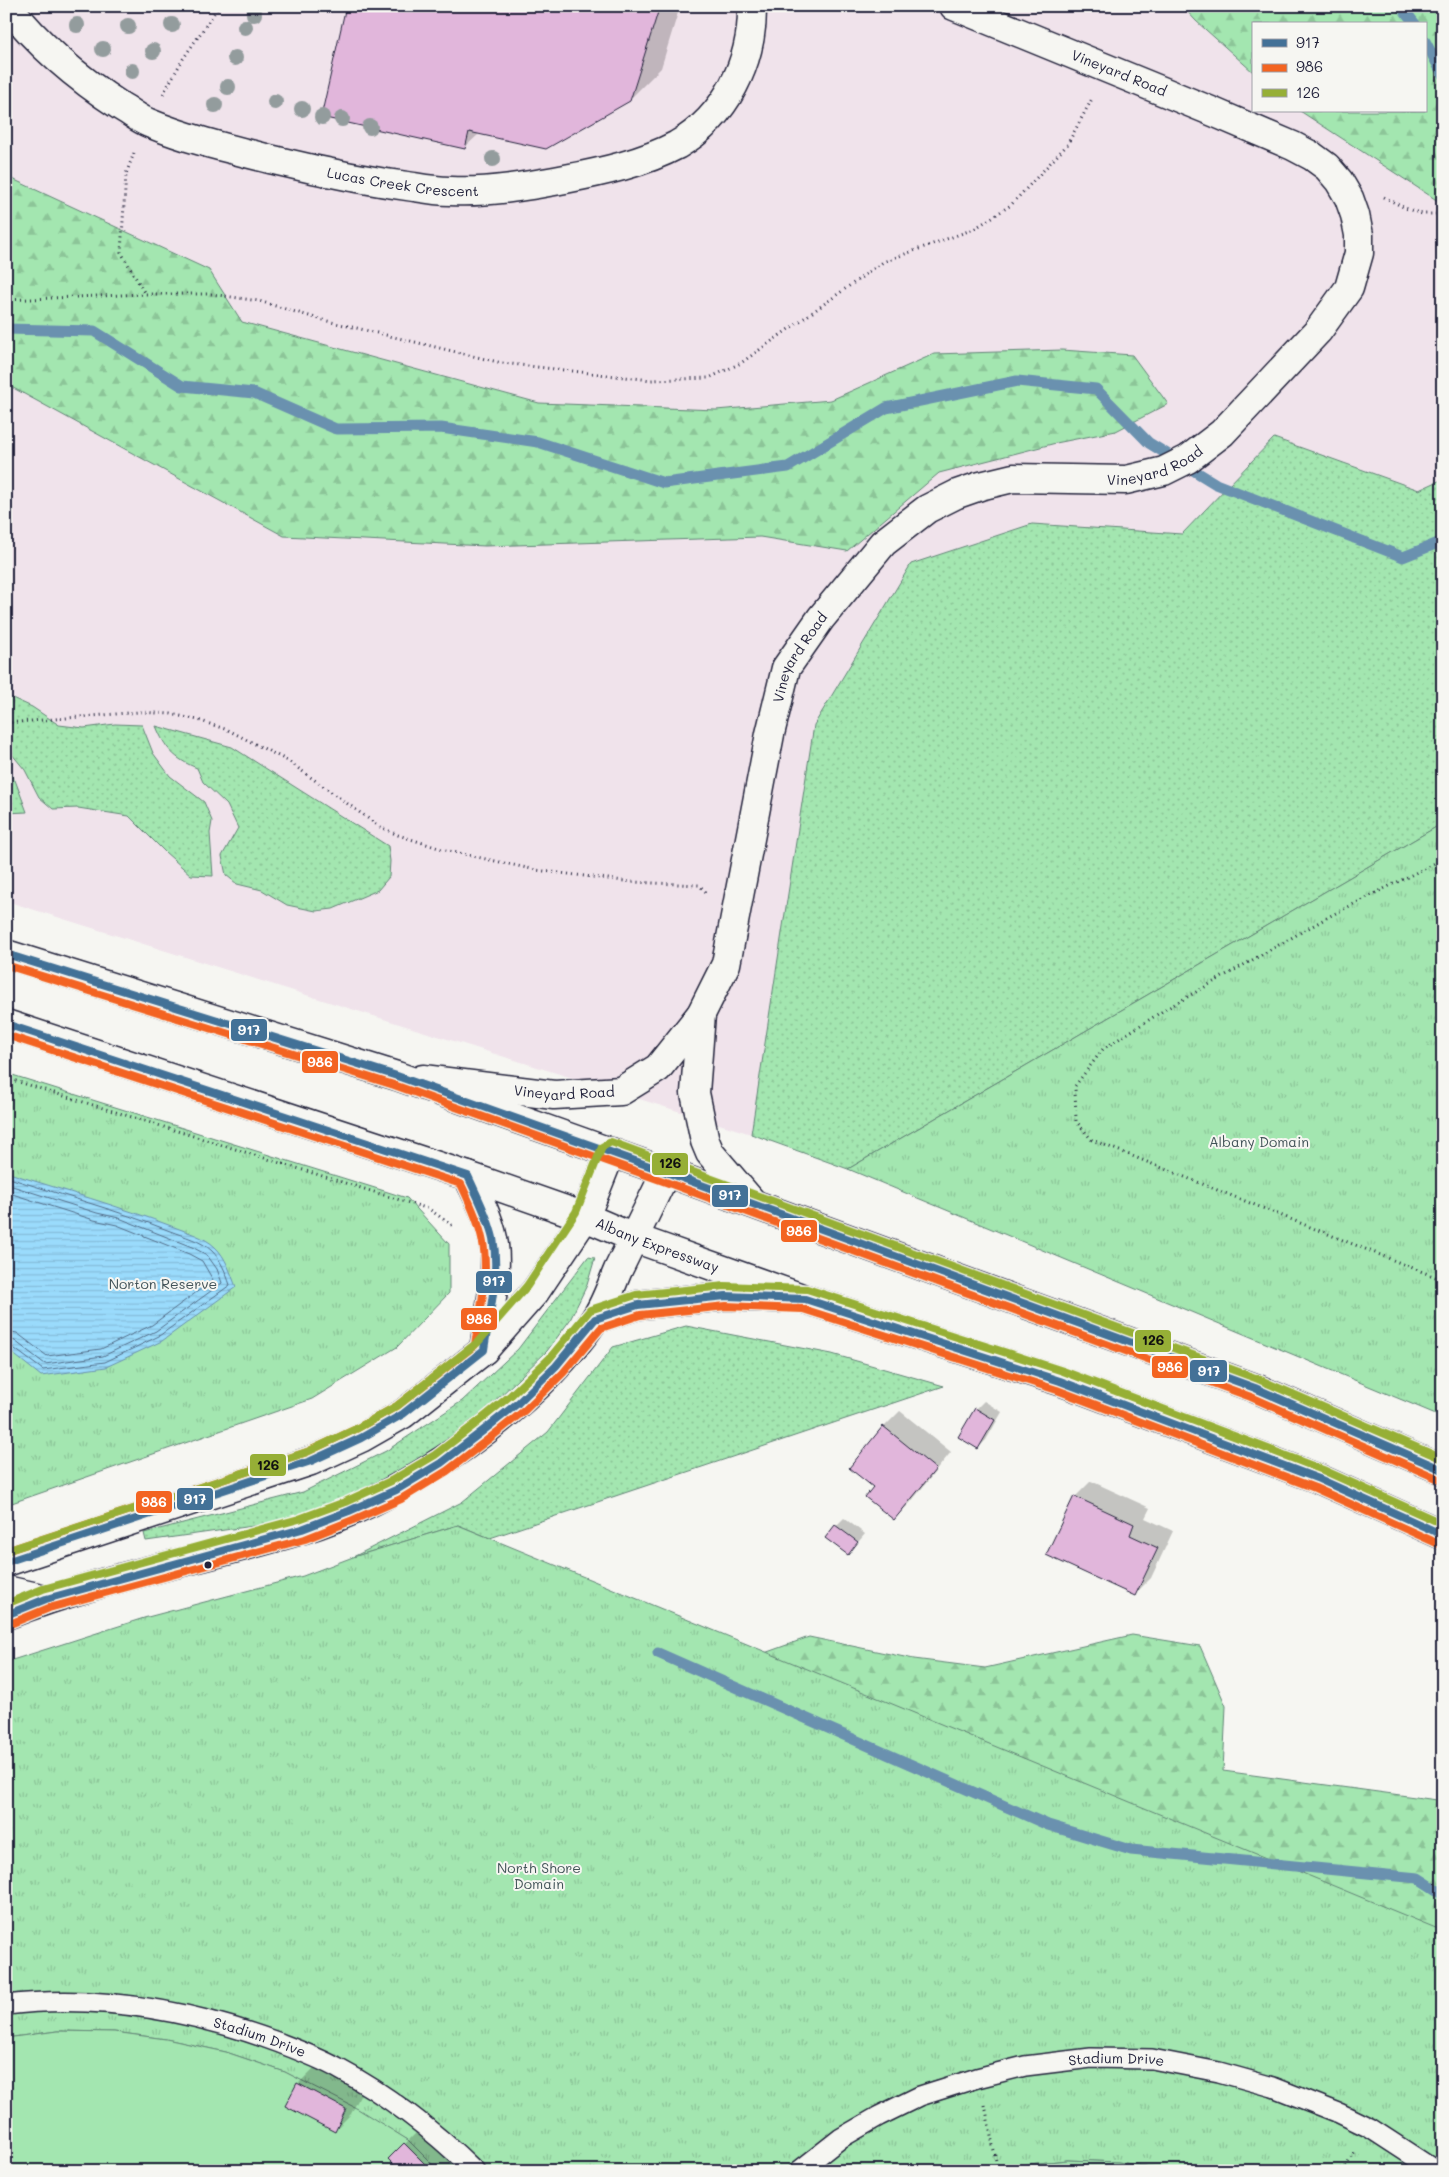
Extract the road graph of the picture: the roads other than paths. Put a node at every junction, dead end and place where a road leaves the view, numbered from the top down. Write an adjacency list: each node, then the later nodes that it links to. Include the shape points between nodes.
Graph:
1 (8, 6): 2 (main road, Lucas Creek Crescent, via 52,53 97,90 147,122 205,143 371,182 449,192 522,188 584,176 677,145 719,110 734,88 749,41)
2 (752, 6)
3 (954, 6): 5 (main road, Vineyard Road, via 1109,68 1312,156 1327,167 1349,198 1359,235 1359,253 1348,288 1318,331 1222,433 1199,452 1164,471 1126,480 1013,478 987,484 927,509 883,543 821,618 786,668 770,734 726,964)
4 (6, 954): 7 (main road)
5 (701, 1014): 7 (main road, Vineyard Road, via 658,1068 621,1090 554,1095); 11 (main road, Vineyard Road, via 695,1093 705,1141 710,1153)
6 (6, 1024): 10 (main road, Albany Expressway)
7 (397, 1076): 8 (main road)
8 (611, 1152): 9 (main road); 12 (main road)
9 (666, 1172): 11 (main road); 13 (main road)
10 (468, 1176): 12 (main road, Albany Expressway); 16 (main road, via 487,1219 494,1246 494,1275)
11 (752, 1202): 17 (main road, via 1255,1388)
12 (585, 1217): 13 (main road, Albany Expressway); 16 (main road, via 535,1292)
13 (634, 1238): 14 (main road, Albany Expressway); 15 (main road)
14 (805, 1299): 15 (main road, via 717,1297 638,1305); 18 (main road, Albany Expressway, via 1060,1381 1319,1479)
15 (596, 1319): 21 (main road, via 556,1366 518,1403 441,1463 396,1490 302,1529)
16 (484, 1350): 19 (main road, via 404,1414 362,1438 319,1457)
17 (1443, 1470)
18 (1443, 1534)
19 (6, 1562)
20 (6, 1590): 21 (main road)
21 (46, 1599): 22 (main road)
22 (6, 1615)
23 (6, 2005): 25 (lane, Stadium Drive, via 40,2001 109,2003 175,2012 234,2026 339,2068 382,2094)
24 (1432, 2169): 26 (lane, Stadium Drive, via 1370,2128 1273,2087 1152,2059 1091,2058 1025,2066 920,2096 841,2138)
25 (475, 2171)
26 (799, 2171)

